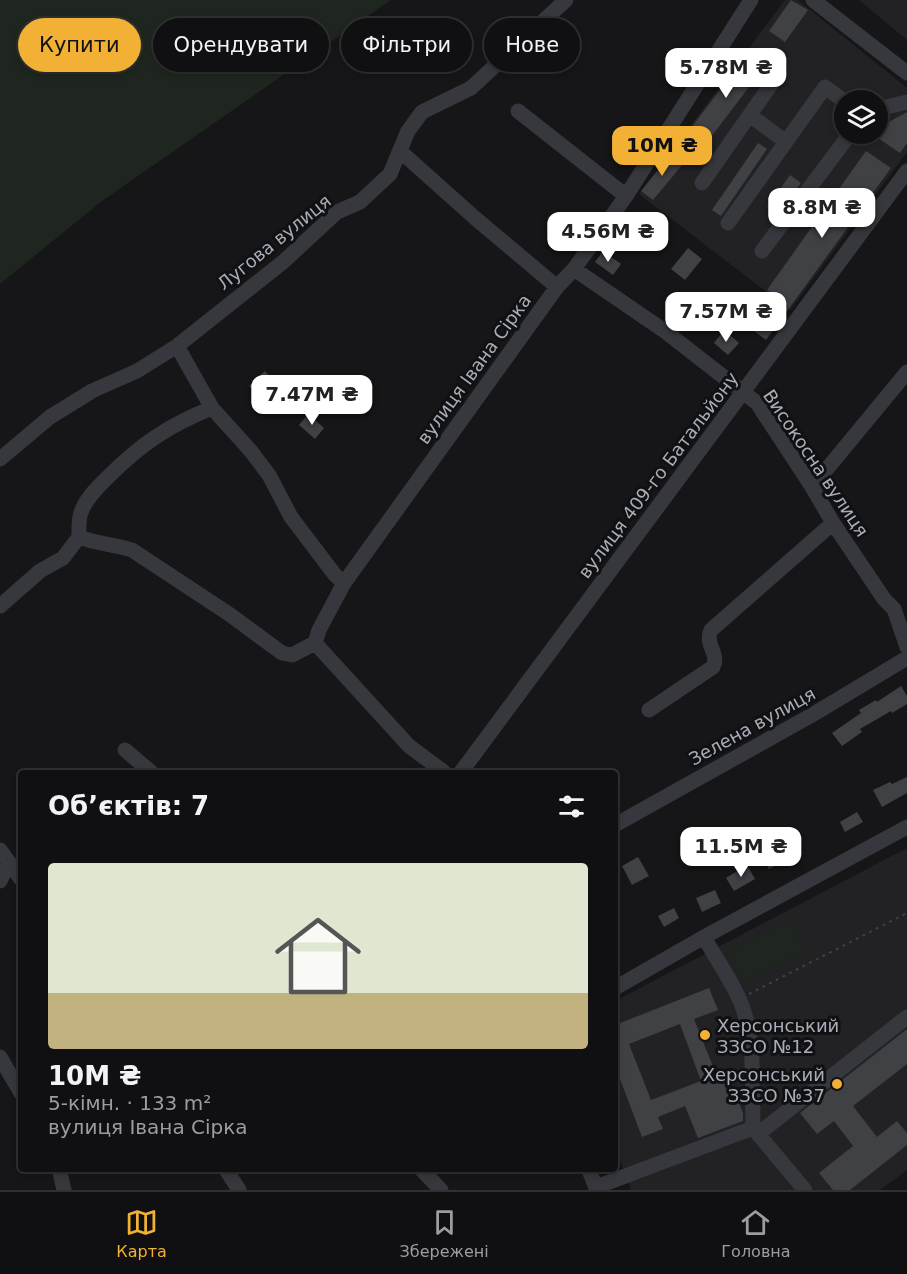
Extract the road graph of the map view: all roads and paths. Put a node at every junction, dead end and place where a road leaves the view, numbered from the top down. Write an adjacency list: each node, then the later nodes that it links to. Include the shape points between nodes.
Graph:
1 (566, 0): 13 (street, Лугова вулиця, via 471,88 422,112)
2 (751, 0): 16 (street, вулиця Івана Сірка)
3 (813, 0): 4 (street)
4 (907, 73)
5 (777, 76): 10 (street)
6 (834, 94): 11 (street, via 825,87)
7 (907, 102): 8 (street)
8 (888, 107)
9 (518, 111): 16 (street)
10 (750, 115): 11 (street); 15 (street)
11 (786, 142): 17 (street)
12 (842, 144): 18 (street)
13 (400, 151): 20 (street); 21 (street, Лугова вулиця, via 390,174 360,202 337,212 283,262)
14 (907, 171): 23 (street, вулиця 409-го Батальйону)
15 (702, 183)
16 (626, 196): 19 (street, вулиця Івана Сірка)
17 (728, 223)
18 (762, 251)
19 (574, 269): 20 (street, вулиця Івана Сірка); 23 (street, Високосна вулиця)
20 (557, 287): 29 (street, вулиця Івана Сірка)
21 (177, 346): 24 (street); 25 (street, Лугова вулиця, via 50,417)
22 (907, 372): 26 (street)
23 (744, 392): 26 (street, Високосна вулиця, via 757,403); 40 (street, вулиця 409-го Батальйону)
24 (212, 408): 28 (street, via 153,437 123,461 82,509); 29 (street, via 269,475 291,517)
25 (0, 459)
26 (812, 487): 27 (street, Високосна вулиця)
27 (833, 524): 32 (street, Високосна вулиця); 36 (street, via 711,630 708,640 716,658 713,667)
28 (79, 537): 31 (street, via 63,558 40,571); 33 (street, via 132,550 282,653 292,655)
29 (344, 583): 33 (street, вулиця Івана Сірка)
30 (907, 599): 32 (street)
31 (0, 606)
32 (894, 609): 34 (street, Високосна вулиця)
33 (315, 643): 39 (street, via 409,746)
34 (907, 647)
35 (907, 658): 41 (street, Зелена вулиця)
36 (649, 710)
37 (125, 750): 38 (street)
38 (149, 770)
39 (441, 770)
40 (462, 770)
41 (618, 823)
42 (907, 827): 48 (street)
43 (0, 850): 44 (street)
44 (9, 863): 45 (street); 46 (street)
45 (18, 875)
46 (0, 881)
47 (907, 913): 50 (path)
48 (704, 937): 49 (street); 50 (street)
49 (618, 986)
50 (739, 1000): 54 (street, via 751,1053)
51 (907, 1017): 54 (street)
52 (0, 1057): 53 (street)
53 (18, 1088)
54 (756, 1131): 59 (street); 63 (street)
55 (60, 1172): 60 (street)
56 (228, 1172): 61 (street)
57 (424, 1172): 62 (street)
58 (590, 1172): 59 (street)
59 (596, 1188)
60 (64, 1190)
61 (239, 1190)
62 (441, 1190)
63 (805, 1190)

